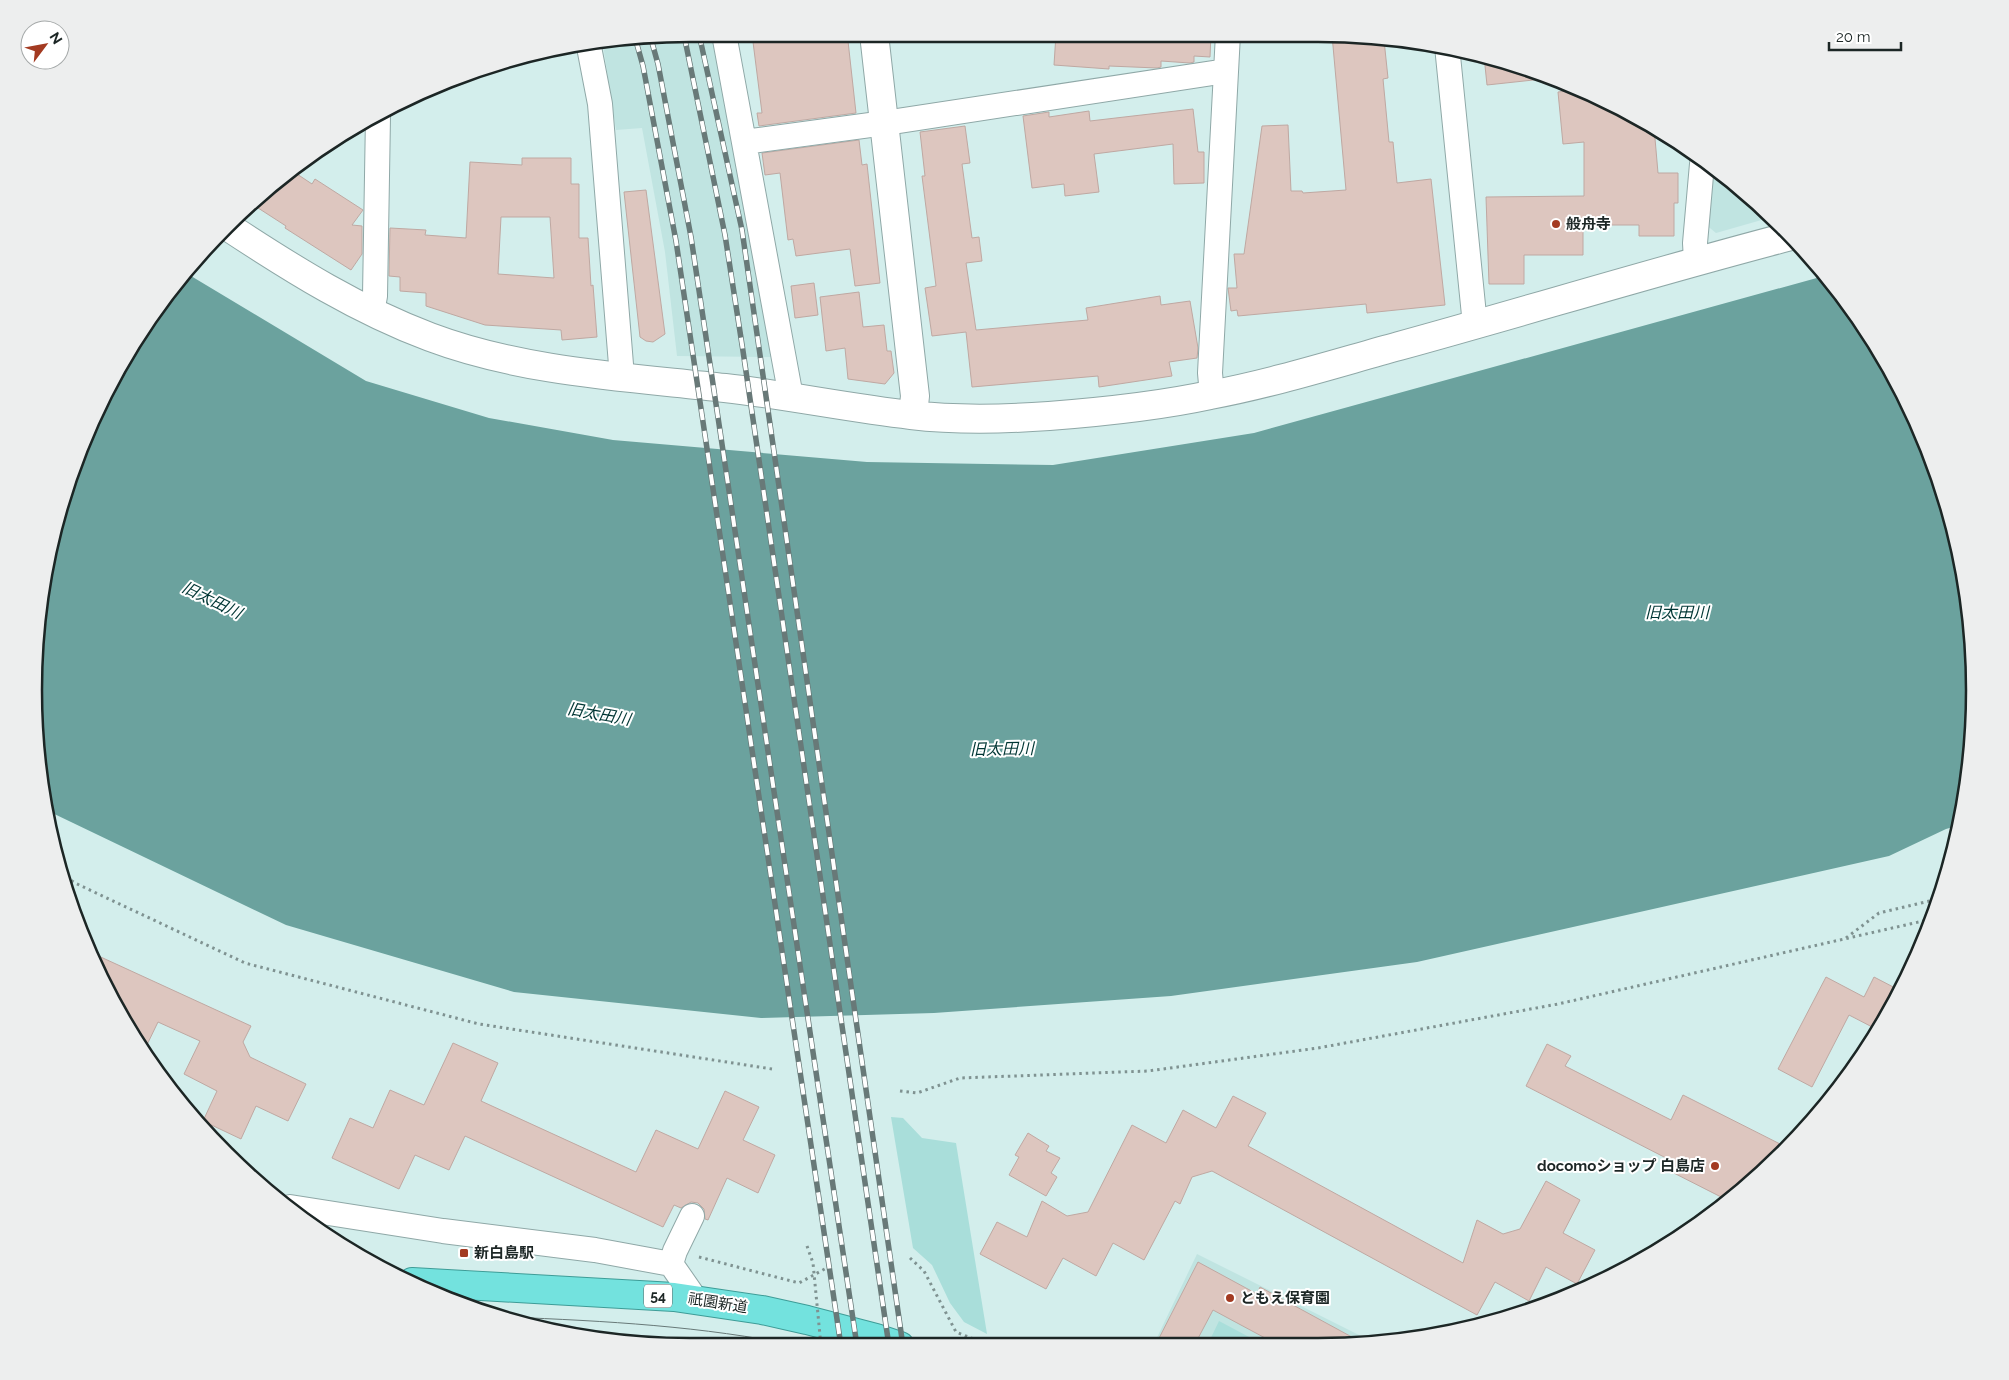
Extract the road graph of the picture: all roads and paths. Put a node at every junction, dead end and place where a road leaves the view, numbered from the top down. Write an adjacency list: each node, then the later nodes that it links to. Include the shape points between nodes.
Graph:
1 (725, 42): 9 (street)
2 (875, 42): 8 (street)
3 (1228, 42): 6 (street)
4 (590, 51): 16 (street, via 600,104)
5 (1448, 56): 15 (street)
6 (1226, 71): 8 (street); 17 (street, via 1210,373)
7 (378, 123): 14 (street, via 375,296)
8 (885, 123): 9 (street); 19 (street, via 915,396)
9 (744, 142): 18 (street)
10 (1702, 168): 13 (street)
11 (234, 230): 14 (street, via 293,269)
12 (1783, 238): 13 (street)
13 (1696, 260): 15 (street)
14 (372, 312): 16 (street, via 432,338 505,359)
15 (1475, 325): 17 (street)
16 (622, 377): 18 (street)
17 (1212, 395): 19 (street, via 1047,416)
18 (791, 397): 19 (street)
19 (913, 416)
20 (72, 881): 24 (path, via 245,963 479,1024)
21 (1931, 901): 23 (path, via 1880,912)
22 (1923, 921): 23 (path)
23 (1844, 940): 25 (path, via 1558,1004 1318,1048 1148,1072 960,1078 917,1094)
24 (772, 1069)
25 (900, 1091)
26 (692, 1216): 31 (street)
27 (316, 1218): 31 (street, via 443,1230 595,1250)
28 (807, 1246): 35 (path, bridge, via 813,1264)
29 (695, 1256): 32 (path, via 799,1283)
30 (910, 1258): 37 (path, via 924,1271 956,1332)
31 (671, 1264): 34 (street)
32 (832, 1265)
33 (431, 1283): 34 (highway, 祇園新道 / 54)
34 (696, 1300): 36 (highway, 祇園新道 / 54, via 762,1310)
35 (820, 1338)
36 (876, 1338)
37 (971, 1338)

